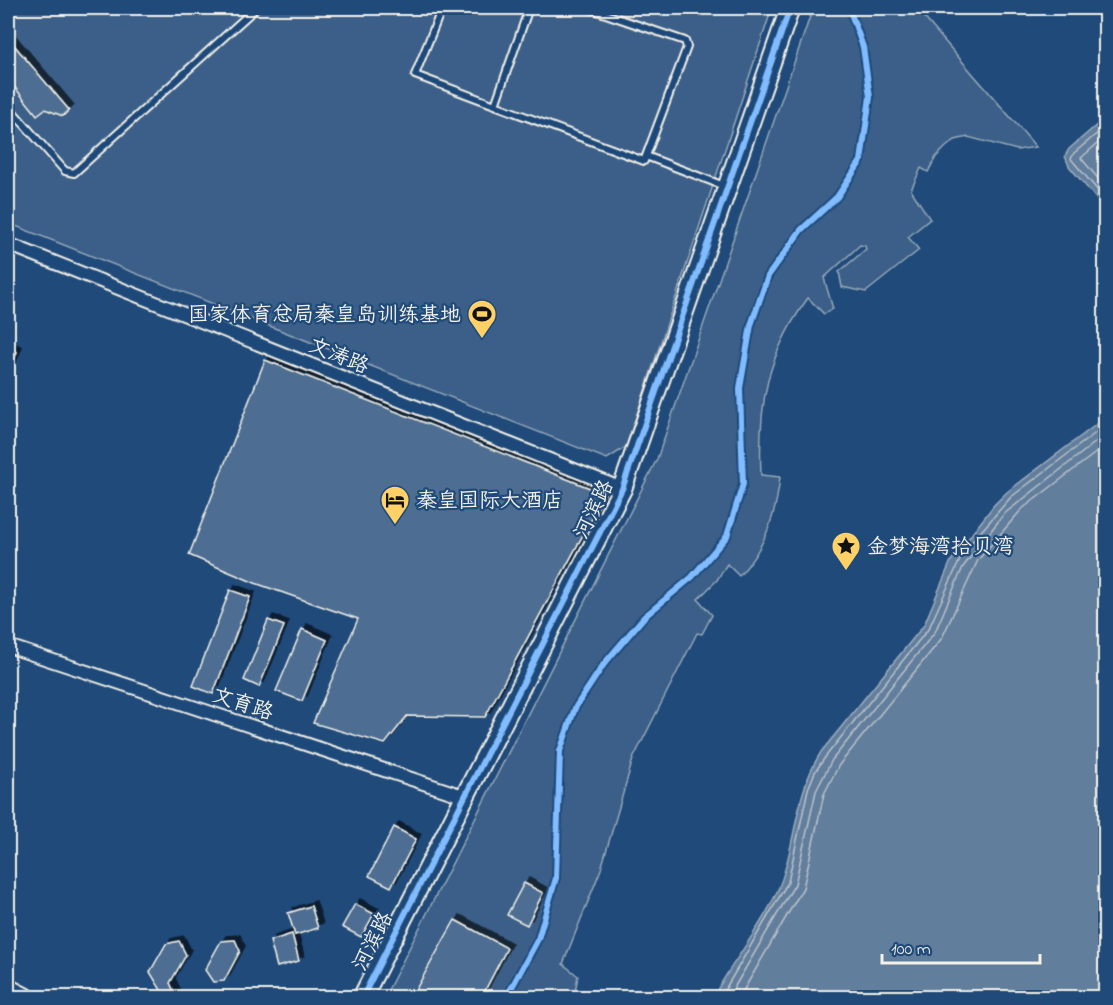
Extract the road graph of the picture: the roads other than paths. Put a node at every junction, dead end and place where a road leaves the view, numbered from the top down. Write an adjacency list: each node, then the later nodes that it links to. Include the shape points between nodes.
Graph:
1 (256, 8): 7 (lane, via 74,173 65,171)
2 (442, 8): 6 (lane, via 415,75)
3 (529, 8): 6 (lane)
4 (588, 8): 8 (lane, via 685,41 687,47)
5 (790, 8): 9 (street, 河滨路)
6 (495, 105): 8 (lane, via 644,161)
7 (8, 106)
8 (646, 156): 9 (lane)
9 (728, 188): 11 (street, 河滨路)
10 (8, 244): 11 (street, 文涛路)
11 (622, 489): 13 (street, 河滨路)
12 (8, 646): 13 (street, 文育路)
13 (466, 796): 16 (street, 河滨路)
14 (8, 985): 15 (street)
15 (33, 998)
16 (362, 998)

